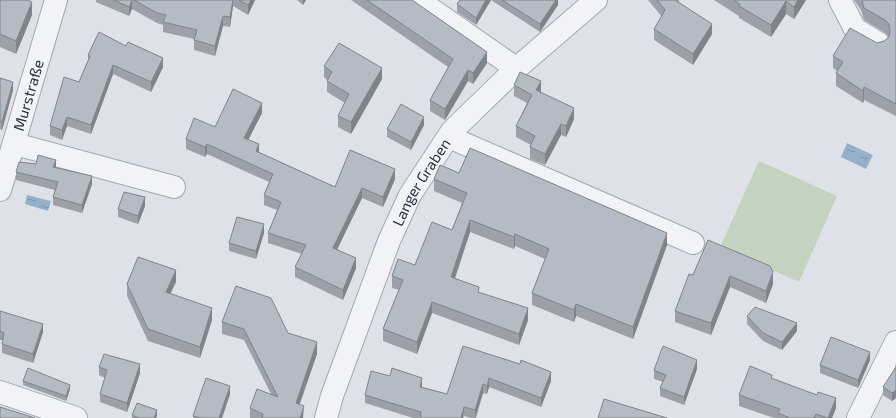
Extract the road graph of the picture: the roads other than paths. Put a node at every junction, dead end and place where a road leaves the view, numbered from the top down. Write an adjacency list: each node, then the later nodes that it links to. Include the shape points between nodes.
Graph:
1 (56, 0): 8 (street, Murstraße)
2 (418, 0): 6 (street)
3 (596, 0): 6 (street, Langer Graben)
4 (840, 0): 5 (street, via 855,29)
5 (878, 43)
6 (517, 69): 7 (street, Langer Graben)
7 (448, 137): 11 (street); 15 (street, Langer Graben, via 410,195 389,241)
8 (15, 144): 9 (street); 10 (street, Murstraße)
9 (174, 187)
10 (0, 190)
11 (693, 243)
12 (896, 342): 16 (street)
13 (0, 392): 14 (street)
14 (76, 418)
15 (326, 418)
16 (858, 418)

